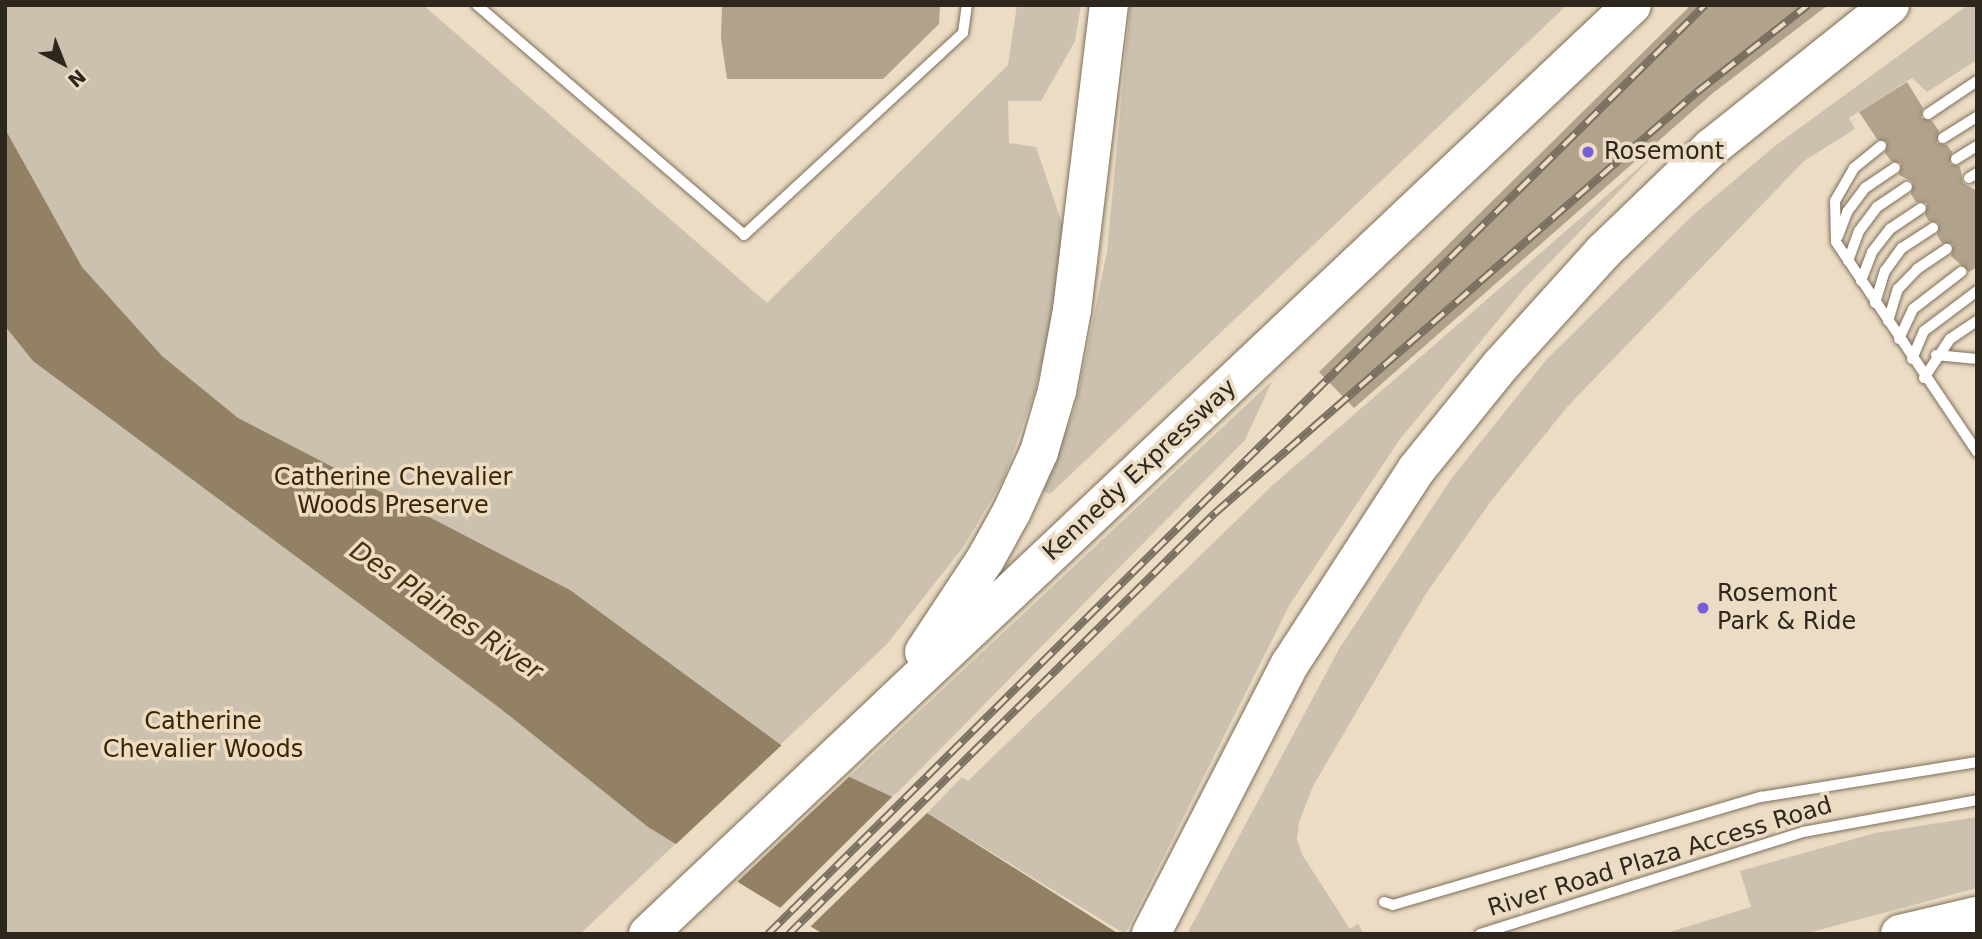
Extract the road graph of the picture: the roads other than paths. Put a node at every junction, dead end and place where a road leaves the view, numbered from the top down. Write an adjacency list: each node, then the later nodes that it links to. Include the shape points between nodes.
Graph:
1 (477, 5): 2 (lane, via 744,234 963,33)
2 (967, 5)
3 (1109, 5): 32 (highway, via 1072,310 1057,391 1039,452 985,560)
4 (1632, 5): 32 (highway, Kennedy Expressway)
5 (1890, 5): 39 (highway, via 1711,148 1604,251 1500,366 1416,470 1290,664)
6 (1977, 81): 7 (lane)
7 (1928, 114)
8 (1977, 117): 9 (lane)
9 (1943, 138)
10 (1881, 146): 17 (lane, via 1854,168 1835,201)
11 (1977, 146): 12 (lane)
12 (1956, 159)
13 (1895, 168): 17 (lane, via 1865,188 1847,212)
14 (1907, 187): 19 (lane, via 1877,207 1859,230)
15 (1921, 208): 21 (lane, via 1890,229 1872,252)
16 (1933, 228): 23 (lane, via 1902,248 1885,271)
17 (1836, 242): 19 (lane)
18 (1947, 249): 24 (lane, via 1898,289)
19 (1848, 261): 21 (lane)
20 (1961, 272): 26 (lane, via 1913,309)
21 (1861, 281): 23 (lane)
22 (1977, 291): 28 (lane, via 1924,331)
23 (1875, 303): 24 (lane)
24 (1888, 321): 26 (lane)
25 (1977, 321): 27 (lane)
26 (1899, 339): 28 (lane)
27 (1936, 355): 29 (lane); 30 (lane)
28 (1912, 359): 30 (lane)
29 (1977, 359)
30 (1924, 378): 31 (lane)
31 (1977, 452)
32 (879, 715): 37 (highway, Kennedy Expressway)
33 (1977, 762): 35 (lane, via 1761,797 1393,905)
34 (1977, 800): 40 (lane, River Road Plaza Access Road, via 1803,832)
35 (1384, 902)
36 (1977, 916): 38 (highway)
37 (650, 932)
38 (1900, 933)
39 (1151, 934)
40 (1480, 934)

